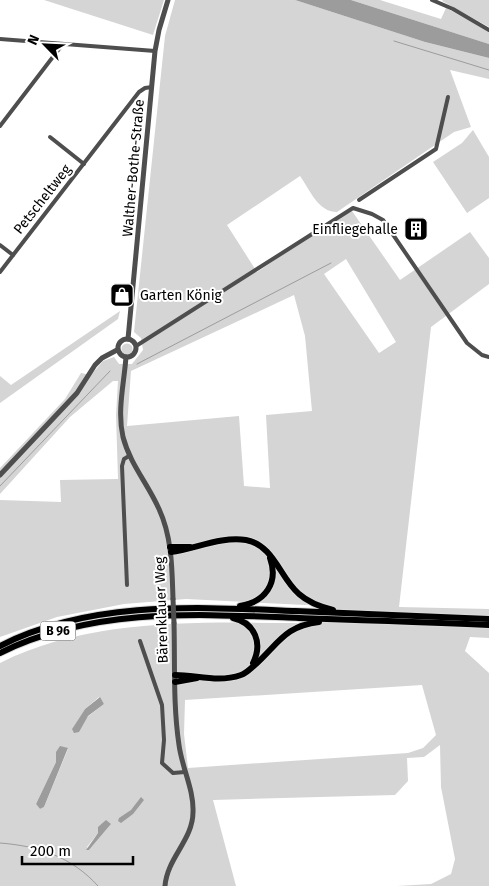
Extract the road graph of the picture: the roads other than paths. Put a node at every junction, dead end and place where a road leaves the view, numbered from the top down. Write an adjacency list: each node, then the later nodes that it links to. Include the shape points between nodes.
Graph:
1 (168, 0): 6 (street, Walther-Bothe-Straße)
2 (432, 0): 3 (street)
3 (489, 30)
4 (0, 39): 5 (street)
5 (62, 45): 6 (street); 9 (street)
6 (155, 51): 7 (street, Walther-Bothe-Straße)
7 (152, 88): 11 (street, Petscheltweg, via 139,92); 16 (street, Walther-Bothe-Straße)
8 (448, 97): 12 (street, via 436,149)
9 (0, 126)
10 (50, 137): 11 (street, Petscheltweg)
11 (84, 164): 14 (street, Petscheltweg)
12 (359, 200)
13 (0, 245): 14 (street)
14 (13, 255): 15 (street, Petscheltweg)
15 (0, 272)
16 (128, 339): 17 (street); 18 (street, via 120,342)
17 (136, 346): 19 (street, via 134,354); 20 (street, via 353,208 383,220 467,343)
18 (118, 350): 19 (street); 22 (street, via 95,364 77,393)
19 (126, 357): 21 (street, Bärenklauer Weg, via 121,421)
20 (489, 357)
21 (130, 456): 23 (street, Bärenklauer Weg, via 160,511); 25 (street, via 124,459 122,466)
22 (0, 475)
23 (170, 549): 24 (highway, via 246,540); 36 (street, Bärenklauer Weg, bridge)
24 (269, 554): 26 (highway, via 273,578 267,592 253,603); 27 (highway, via 292,587 306,600)
25 (127, 584)
26 (227, 608): 27 (highway, B 96); 33 (highway, B 96, via 119,612 60,624)
27 (347, 613): 30 (highway, B 96)
28 (219, 614): 29 (highway, B 96); 34 (highway, B 96, via 152,616 90,623 64,629); 35 (highway, via 244,622 256,635 258,654)
29 (338, 619): 31 (highway, B 96); 35 (highway, via 294,628 277,640)
30 (489, 619)
31 (489, 625)
32 (140, 640): 37 (street, Bärenklauer Weg, via 162,705 162,763 173,773)
33 (0, 646)
34 (0, 653)
35 (249, 670): 36 (highway, via 231,678)
36 (175, 678): 37 (street, Bärenklauer Weg, via 179,743)
37 (185, 772): 38 (street, Bärenklauer Weg, via 193,800 193,814 187,836 168,871)
38 (165, 886)

